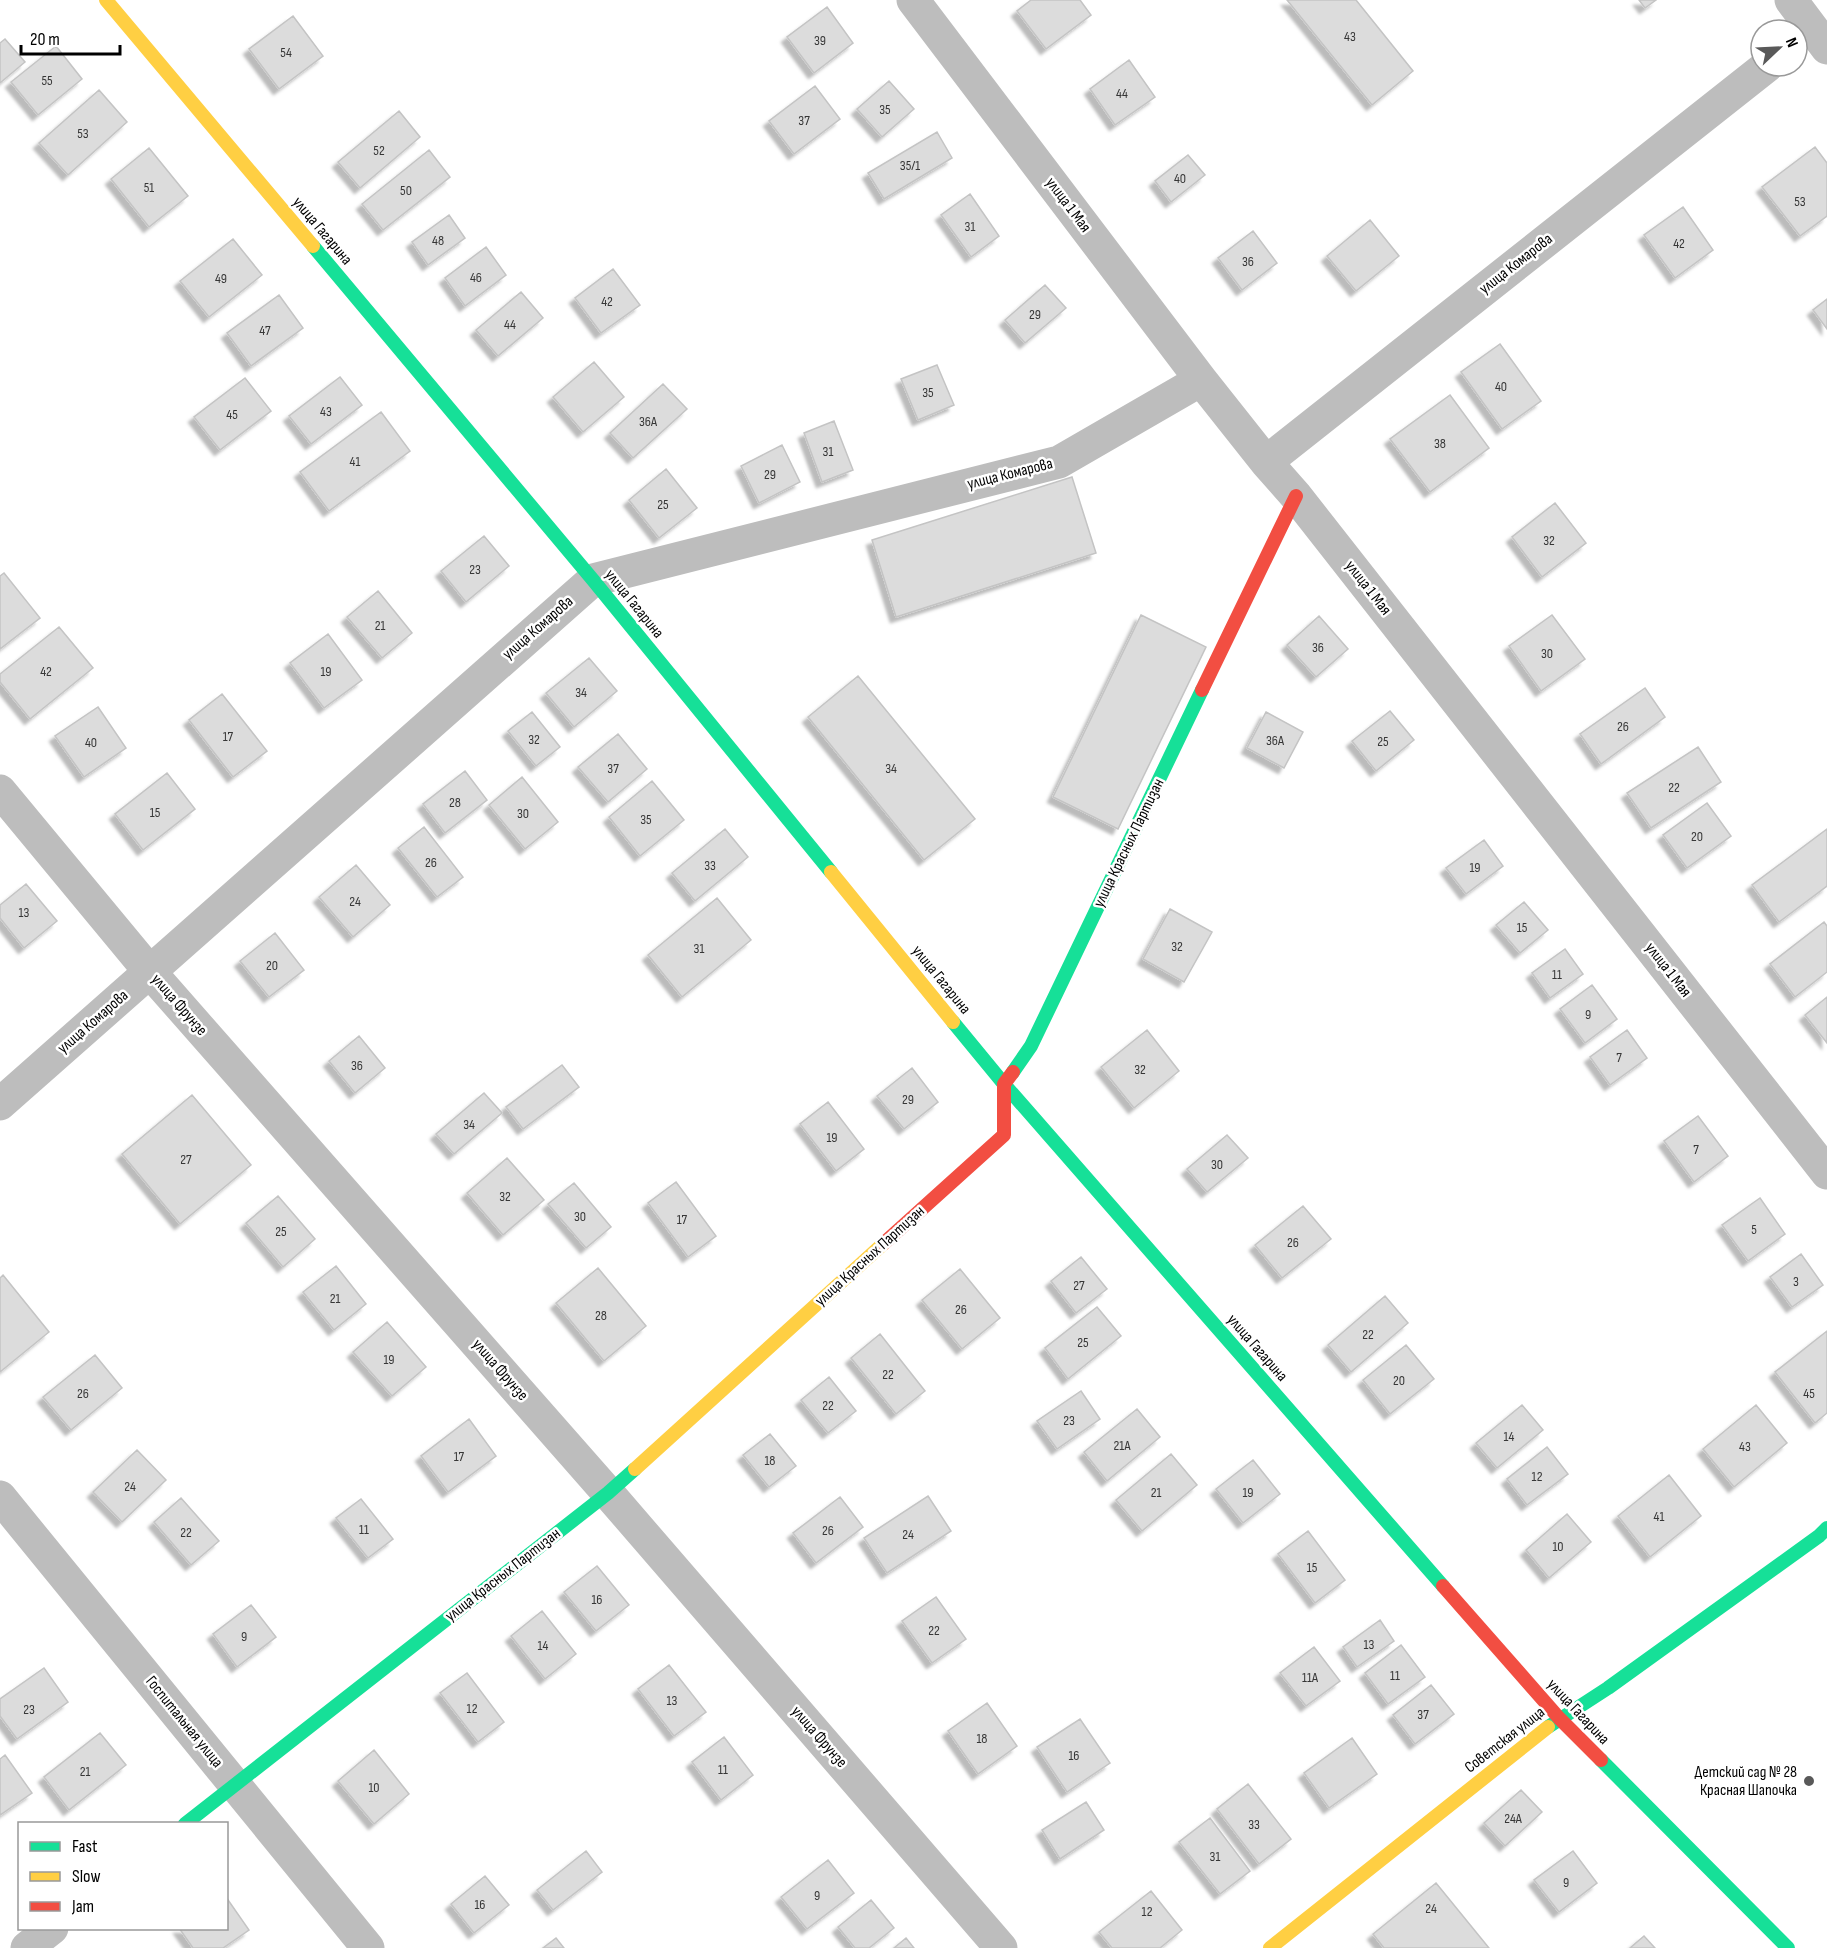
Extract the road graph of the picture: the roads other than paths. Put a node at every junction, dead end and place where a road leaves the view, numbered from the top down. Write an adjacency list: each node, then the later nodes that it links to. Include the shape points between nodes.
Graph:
1 (106, 0): 9 (main road, улица Гагарина)
2 (913, 0): 6 (street, улица 1 Мая)
3 (1791, 0): 4 (street)
4 (1816, 35)
5 (1752, 78): 7 (street, улица Комарова)
6 (1201, 380): 7 (street, улица 1 Мая); 9 (street, улица Комарова, via 1059,462)
7 (1266, 462): 8 (street, улица 1 Мая)
8 (1296, 495): 12 (main road, улица Красных Партизан, via 1031,1046); 14 (street, улица 1 Мая)
9 (593, 580): 11 (street, улица Комарова); 12 (main road, улица Гагарина)
10 (0, 791): 11 (street, улица Фрунзе)
11 (150, 972): 13 (street, улица Комарова); 15 (street, улица Фрунзе)
12 (1004, 1084): 15 (main road, улица Красных Партизан, via 1004,1135); 18 (main road, улица Гагарина)
13 (0, 1104)
14 (1827, 1173)
15 (608, 1493): 19 (main road, улица Красных Партизан); 24 (street, улица Фрунзе)
16 (0, 1497): 19 (street, Госпитальная улица)
17 (1827, 1528): 18 (main road, Советская улица, via 1608,1688)
18 (1559, 1719): 25 (main road, Советская улица); 26 (main road, улица Гагарина)
19 (235, 1785): 20 (main road, улица Красных Партизан); 23 (street, Госпитальная улица)
20 (188, 1822)
21 (51, 1930): 22 (street)
22 (27, 1948)
23 (368, 1948)
24 (1001, 1948)
25 (1270, 1948)
26 (1788, 1948)

